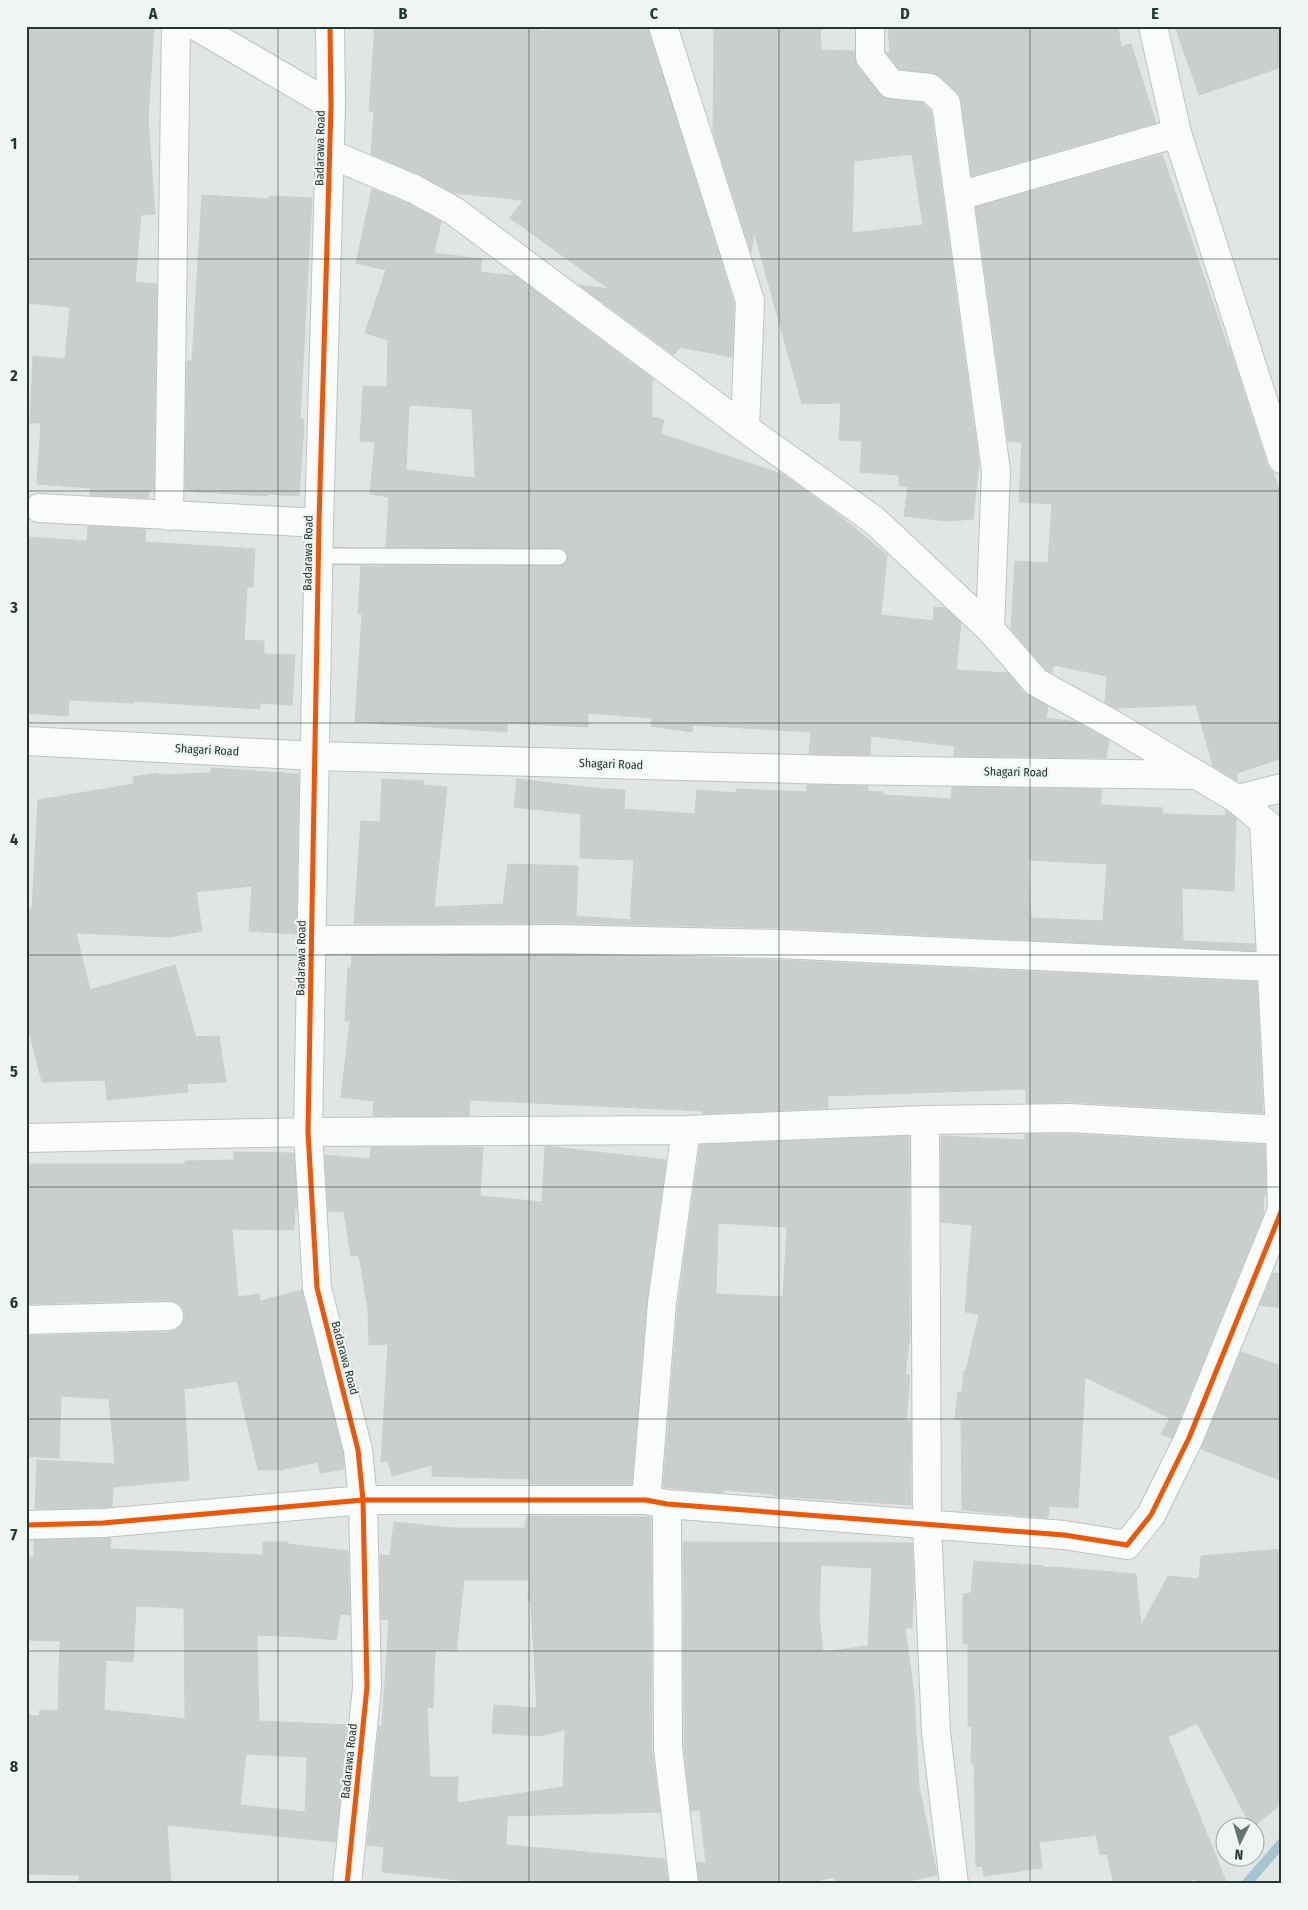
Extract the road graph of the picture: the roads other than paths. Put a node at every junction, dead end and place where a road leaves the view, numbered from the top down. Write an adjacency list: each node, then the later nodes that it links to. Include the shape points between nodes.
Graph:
1 (176, 26): 14 (street)
2 (196, 26): 7 (street)
3 (330, 26): 7 (street, Badarawa Road)
4 (663, 26): 11 (street, via 750,301)
5 (870, 26): 10 (street, via 870,57 891,84 930,88 946,103)
6 (1152, 26): 8 (street)
7 (331, 105): 9 (street, Badarawa Road)
8 (1177, 133): 10 (street); 12 (street)
9 (330, 154): 11 (street, via 414,189 454,211); 15 (street, Badarawa Road)
10 (959, 196): 18 (street, via 996,471)
11 (745, 428): 18 (street, via 875,521)
12 (1282, 459)
13 (39, 508): 14 (street)
14 (169, 516): 15 (street)
15 (319, 523): 16 (street, Badarawa Road)
16 (318, 556): 17 (lane); 20 (street, Badarawa Road)
17 (559, 557)
18 (990, 629): 21 (street, via 1036,682)
19 (26, 741): 20 (street, Shagari Road)
20 (315, 756): 21 (street, Shagari Road, via 833,770); 25 (street, Badarawa Road)
21 (1197, 775): 23 (street)
22 (1282, 788): 23 (street)
23 (1237, 799): 24 (street)
24 (1273, 830): 26 (street)
25 (312, 940): 26 (street, via 554,939 780,944); 30 (street, Badarawa Road)
26 (1271, 967): 29 (street)
27 (925, 1120): 28 (street); 29 (street, via 1069,1118); 38 (street)
28 (686, 1130): 30 (street); 36 (street, via 662,1303)
29 (1281, 1130): 32 (street)
30 (308, 1132): 31 (street); 35 (street, Badarawa Road, via 317,1288 358,1450)
31 (26, 1138)
32 (1281, 1212): 38 (street, via 1190,1438 1151,1515 1127,1545 1064,1535)
33 (169, 1316): 34 (street)
34 (26, 1320)
35 (363, 1500): 36 (street); 37 (street, via 103,1523); 39 (street, Badarawa Road, via 367,1687)
36 (657, 1502): 38 (street); 40 (street, via 668,1748)
37 (26, 1525)
38 (927, 1525): 41 (street, via 936,1732)
39 (347, 1884)
40 (684, 1884)
41 (954, 1884)

